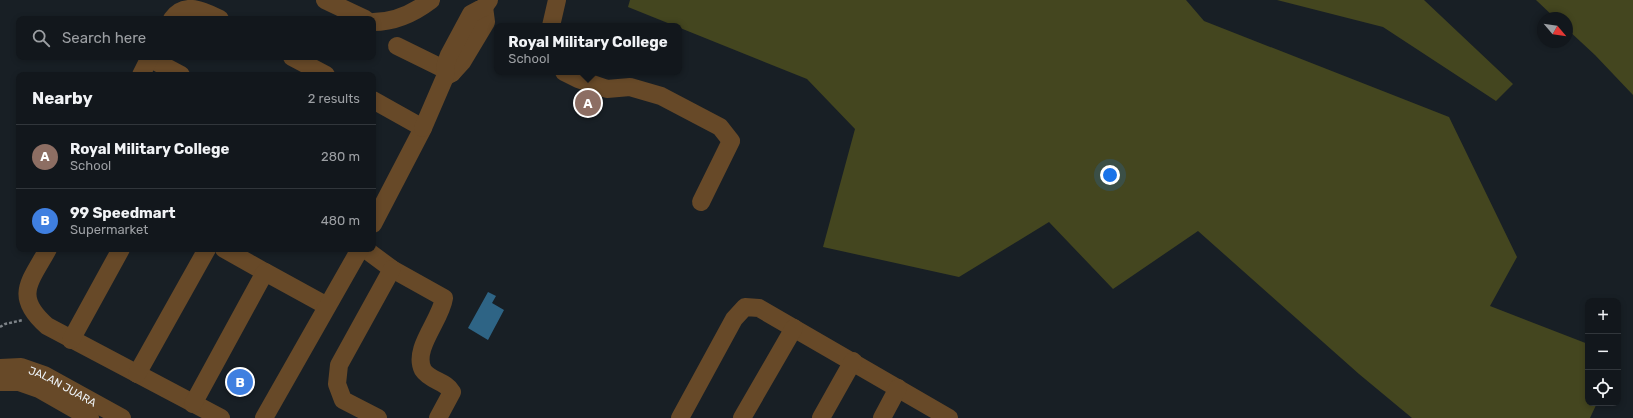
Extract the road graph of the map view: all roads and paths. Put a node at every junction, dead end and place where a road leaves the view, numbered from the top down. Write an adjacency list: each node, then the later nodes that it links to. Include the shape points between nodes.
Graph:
1 (325, 0): 7 (street)
2 (431, 0): 8 (street, via 401,17)
3 (557, 0): 9 (street)
4 (487, 3): 17 (street, via 486,22 462,62)
5 (174, 16): 6 (street, via 185,9 196,8)
6 (213, 16)
7 (359, 16)
8 (376, 22)
9 (552, 23)
10 (397, 46): 17 (street)
11 (149, 60): 14 (street)
12 (154, 60): 15 (street)
13 (298, 60): 16 (street)
14 (142, 72)
15 (176, 72)
16 (320, 72)
17 (448, 74): 20 (street)
18 (570, 75): 21 (street, via 607,89 630,87 661,96 720,127 731,141)
19 (376, 102): 20 (street)
20 (423, 128): 22 (street)
21 (701, 202)
22 (376, 218)
23 (46, 252): 32 (street, via 26,290 30,307)
24 (119, 252): 35 (street)
25 (204, 252): 38 (street)
26 (229, 252): 30 (street)
27 (358, 252): 31 (street)
28 (369, 252): 29 (street)
29 (392, 269): 46 (street, via 339,365 337,384 343,400); 47 (street, via 444,298 420,356 424,371 450,387 452,392)
30 (265, 272): 31 (street); 41 (street)
31 (328, 306): 45 (street)
32 (37, 318): 33 (path, via 5,324); 35 (street)
33 (0, 328)
34 (794, 328): 36 (street); 48 (street, via 759,308 745,307 734,319); 49 (street)
35 (71, 340): 38 (street)
36 (853, 361): 40 (street); 50 (street)
37 (0, 368): 43 (street, JALAN JUARA, via 21,367 44,375)
38 (137, 374): 41 (street)
39 (0, 382): 42 (street, JALAN JUARA, via 19,382 38,389)
40 (898, 388): 51 (street); 52 (street)
41 (193, 404): 44 (street)
42 (90, 418)
43 (122, 418)
44 (221, 418)
45 (264, 418)
46 (378, 418)
47 (438, 418)
48 (680, 418)
49 (742, 418)
50 (820, 418)
51 (882, 418)
52 (949, 418)

